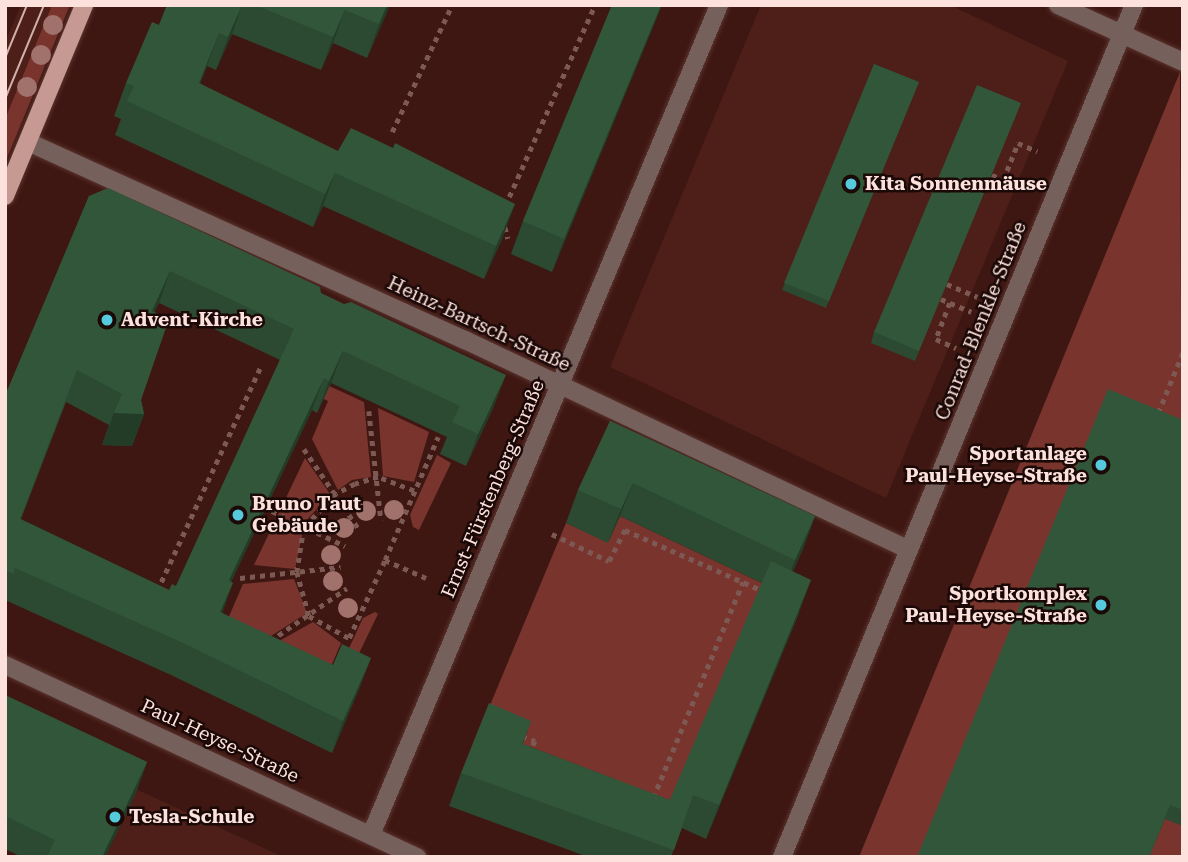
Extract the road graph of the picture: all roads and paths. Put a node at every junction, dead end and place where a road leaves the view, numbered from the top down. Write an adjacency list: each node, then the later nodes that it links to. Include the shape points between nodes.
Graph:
1 (84, 5): 10 (main road)
2 (452, 5): 9 (path)
3 (595, 5): 16 (path, via 501,215)
4 (719, 5): 25 (street, Ernst-Fürstenberg-Straße)
5 (1058, 5): 7 (street)
6 (1134, 5): 7 (street, Conrad-Blenkle-Straße)
7 (1122, 34): 8 (street); 39 (street, Conrad-Blenkle-Straße)
8 (1183, 62)
9 (392, 132)
10 (28, 142): 15 (main road); 25 (street, Heinz-Bartsch-Straße)
11 (1037, 151): 13 (path, via 1018,143)
12 (992, 175): 13 (path)
13 (1003, 180): 14 (path)
14 (1022, 188)
15 (5, 196)
16 (508, 239)
17 (947, 284): 18 (path)
18 (977, 297)
19 (941, 299): 20 (path)
20 (950, 303): 21 (path); 22 (path, via 936,340)
21 (971, 312)
22 (956, 348)
23 (1183, 352): 27 (path)
24 (261, 366): 48 (path)
25 (559, 384): 39 (street, Heinz-Bartsch-Straße); 57 (street, Ernst-Fürstenberg-Straße)
26 (369, 411): 30 (path)
27 (1154, 424)
28 (438, 437): 31 (path)
29 (304, 449): 32 (path)
30 (378, 477): 31 (path); 32 (path); 34 (path)
31 (414, 491): 40 (path)
32 (336, 494): 35 (path); 36 (path)
33 (272, 512): 35 (path)
34 (380, 520)
35 (304, 528): 38 (path); 42 (path)
36 (358, 528)
37 (552, 534): 45 (path, via 609,561 625,530)
38 (345, 546)
39 (909, 550): 59 (street, Conrad-Blenkle-Straße)
40 (385, 560): 44 (path); 50 (path)
41 (340, 567): 42 (path)
42 (297, 572): 43 (path); 49 (path)
43 (240, 578)
44 (426, 578)
45 (743, 582): 47 (path); 56 (path)
46 (347, 589): 49 (path)
47 (761, 590)
48 (152, 603)
49 (309, 616): 50 (path); 51 (path)
50 (349, 638): 52 (path)
51 (266, 644)
52 (343, 649)
53 (5, 665): 57 (street, Paul-Heyse-Straße)
54 (509, 731): 55 (path, via 535,741)
55 (527, 760)
56 (652, 800)
57 (371, 835): 58 (street, Paul-Heyse-Straße)
58 (417, 857)
59 (782, 857)

